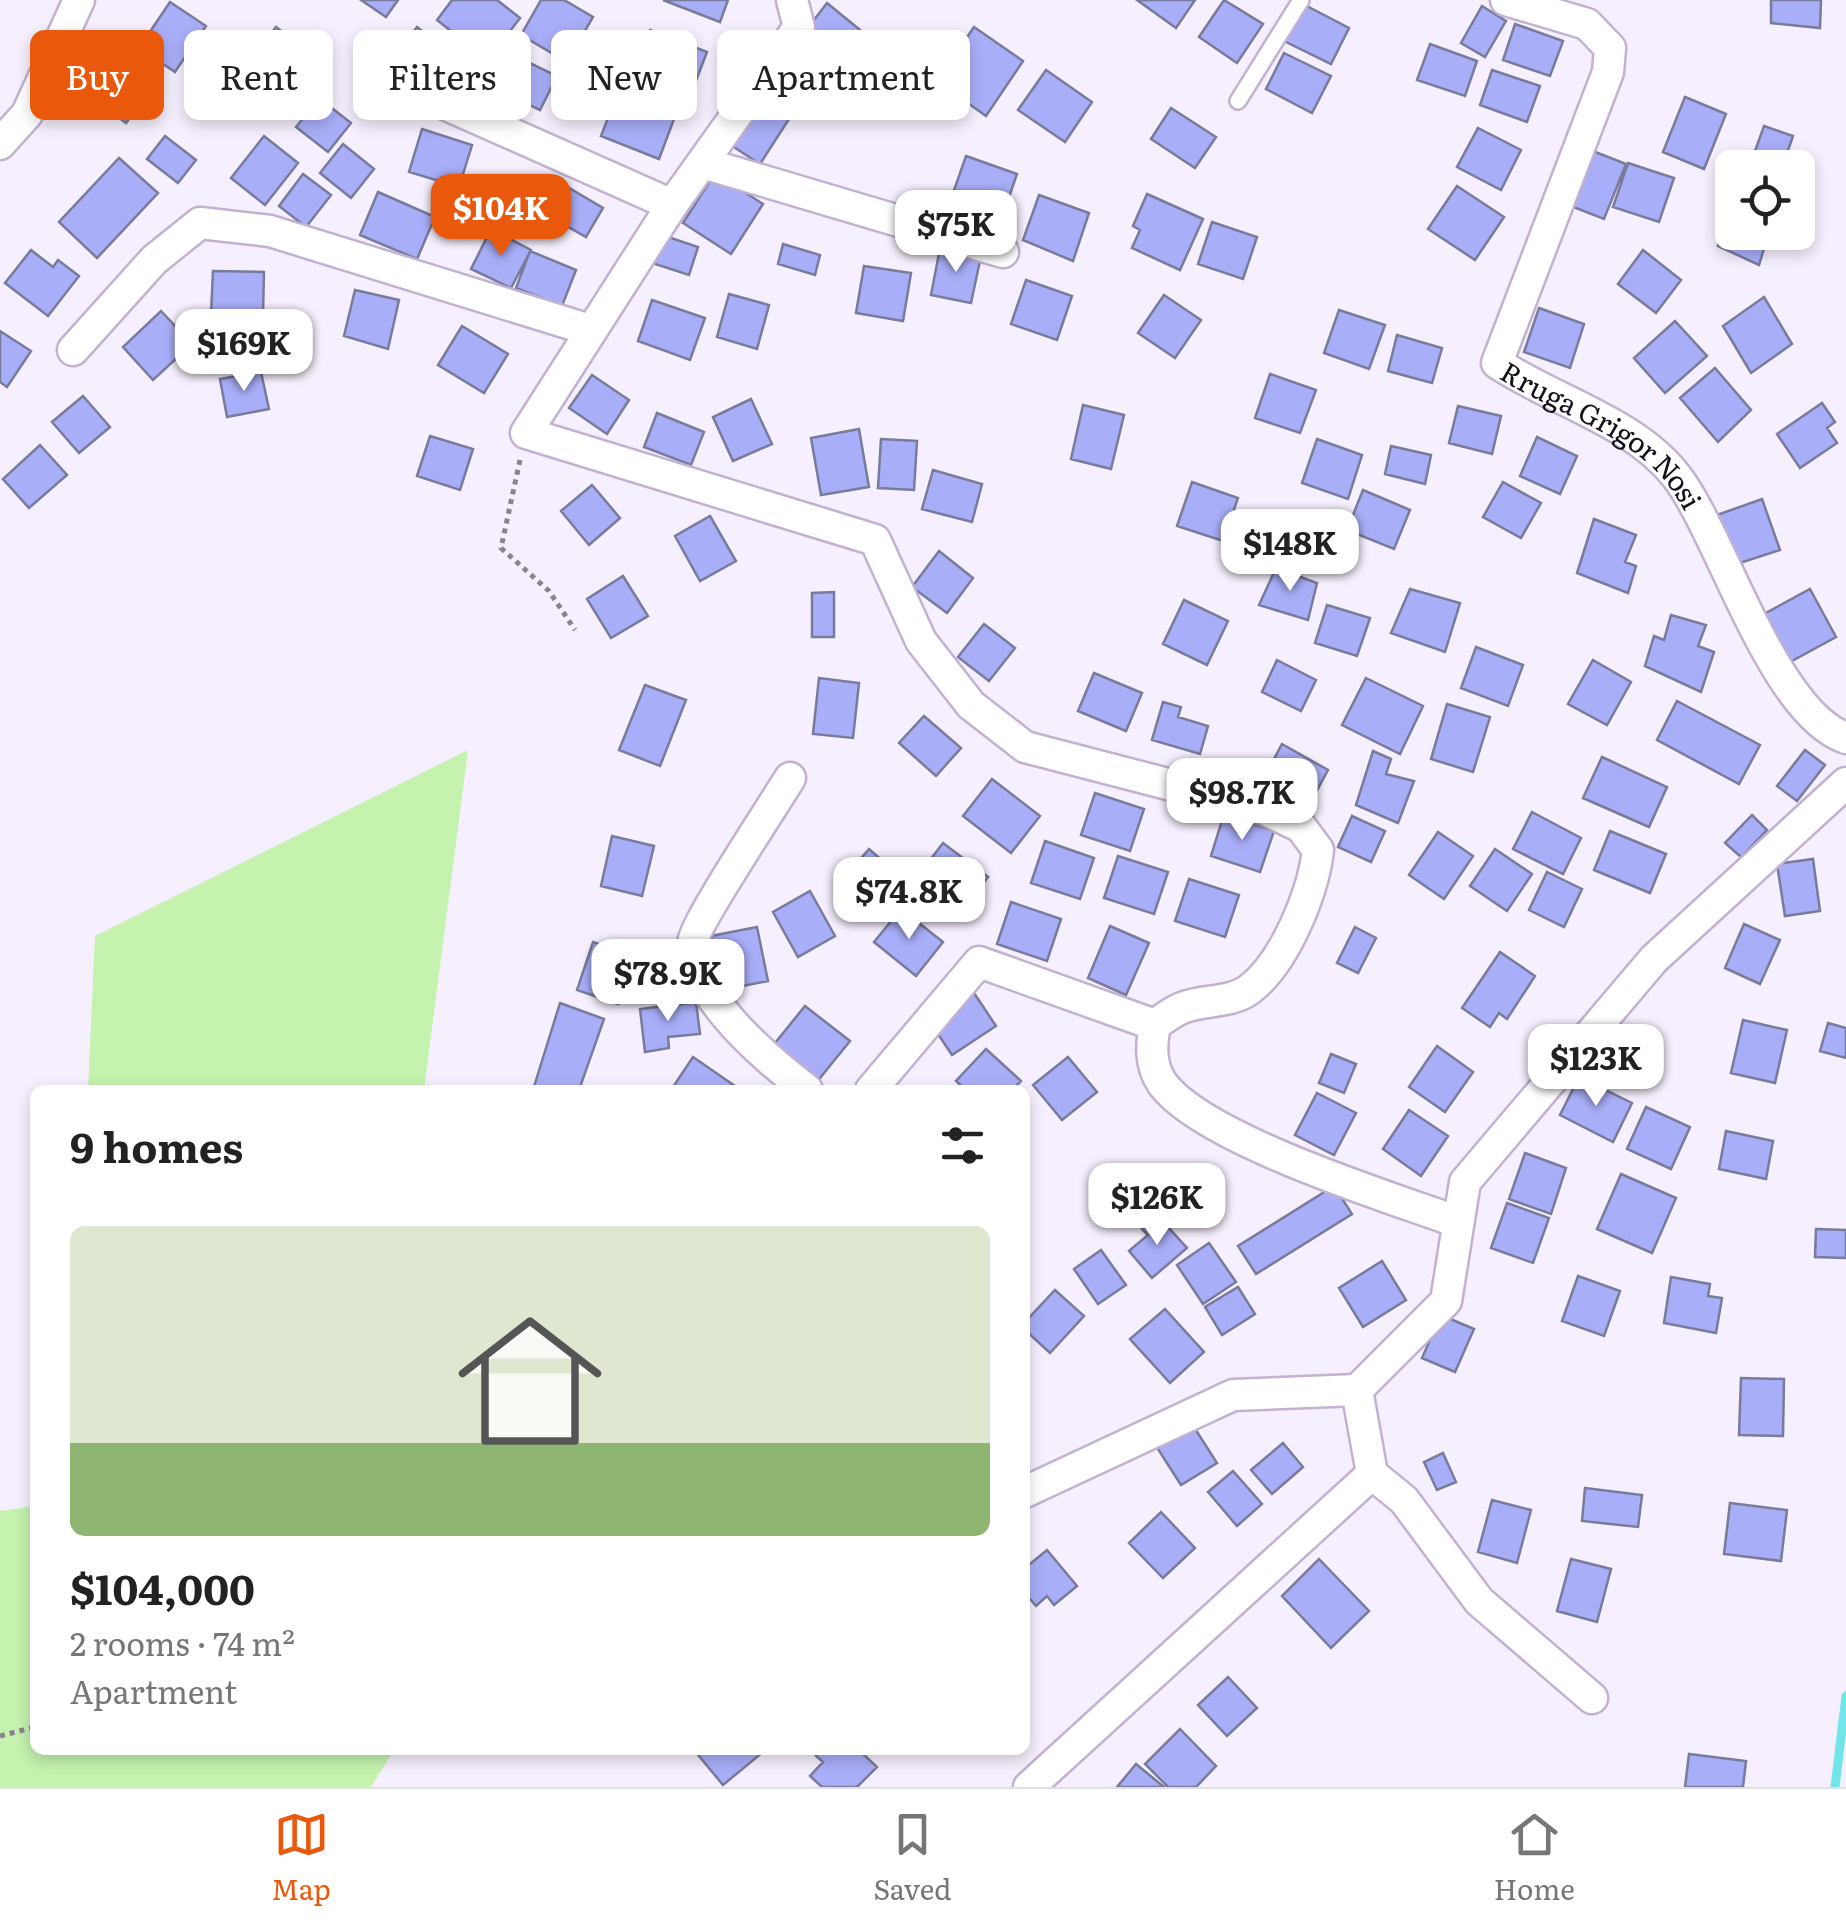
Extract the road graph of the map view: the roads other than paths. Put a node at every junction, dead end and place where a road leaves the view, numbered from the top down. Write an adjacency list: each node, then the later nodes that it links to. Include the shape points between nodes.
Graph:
1 (79, 0): 8 (street, via 27,114)
2 (792, 0): 9 (street, via 799,27)
3 (1301, 0): 6 (lane)
4 (1506, 0): 5 (street, Rruga Grigor Nosi)
5 (1563, 7): 14 (street, Rruga Grigor Nosi, via 1610,48 1608,72 1497,363 1642,440 1678,478 1758,637 1799,696 1833,734)
6 (1238, 101)
7 (481, 120): 10 (street)
8 (0, 144)
9 (703, 163): 10 (street); 11 (street)
10 (672, 205): 12 (street)
11 (1002, 252)
12 (590, 330): 13 (street, via 270,231 200,223 154,260); 17 (street, via 526,432 875,540 921,641 972,705 1025,747 1264,809 1300,826 1318,850 1314,880 1264,974 1249,990 1184,1007)
13 (73, 350)
14 (1846, 738)
15 (790, 778): 18 (street, via 692,939 695,973 727,1015)
16 (1846, 782): 20 (street, via 1654,958 1465,1182)
17 (1155, 1025): 19 (street, via 978,962); 20 (street, via 1150,1051 1161,1082 1188,1108 1272,1153)
18 (801, 1085)
19 (875, 1085)
20 (1458, 1222): 21 (street, via 1446,1301)
21 (1357, 1390): 22 (street); 23 (street, via 1233,1394)
22 (1372, 1474): 24 (street, via 1404,1500 1479,1601); 25 (street)
23 (1030, 1490)
24 (1592, 1698)
25 (1028, 1787)

